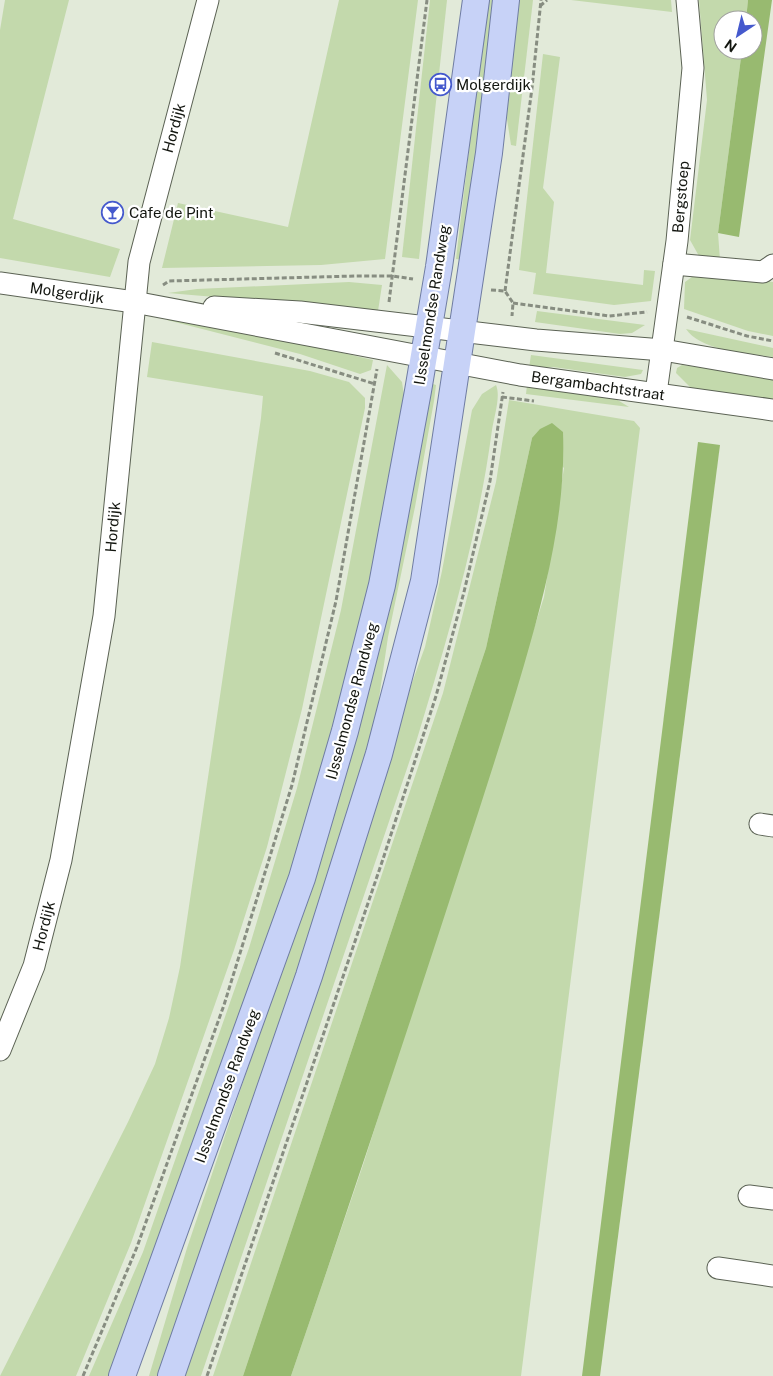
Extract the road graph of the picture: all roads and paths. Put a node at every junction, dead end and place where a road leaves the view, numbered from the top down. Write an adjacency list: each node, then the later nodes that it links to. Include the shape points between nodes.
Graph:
1 (208, 0): 13 (street, Hordijk, via 139,262)
2 (426, 0): 13 (path, via 393,276 169,281)
3 (476, 0): 14 (main road, IJsselmondse Randweg)
4 (506, 0): 15 (main road, via 489,153)
5 (541, 0): 8 (path)
6 (547, 0): 8 (path)
7 (687, 0): 9 (street, Bergstoep, via 693,68)
8 (540, 7): 12 (path)
9 (674, 264): 10 (street, via 763,272); 16 (street, Bergstoep)
10 (773, 265)
11 (0, 283): 13 (street, Molgerdijk)
12 (505, 292)
13 (134, 302): 14 (street, Molgerdijk, via 300,312); 17 (street, Molgerdijk); 24 (street, Hordijk, via 104,616 61,860 34,966)
14 (429, 327): 15 (street, Molgerdijk); 17 (main road, IJsselmondse Randweg)
15 (463, 331): 16 (street); 18 (main road)
16 (663, 350): 19 (street); 21 (street, Bergstoep)
17 (424, 358): 18 (street, Bergambachtstraat); 30 (main road, IJsselmondse Randweg, via 382,585 345,731 302,878)
18 (458, 364): 21 (street, Bergambachtstraat, via 520,376); 31 (main road, via 424,581 379,754 310,976)
19 (773, 369)
20 (375, 384): 29 (path, IJsselmondse Randweg, via 336,601 292,785 224,1005 137,1247)
21 (656, 393): 22 (street, Bergambachtstraat)
22 (773, 410)
23 (490, 481): 32 (path, via 436,696)
24 (0, 1050)
25 (749, 1196): 26 (street)
26 (773, 1199)
27 (718, 1268): 28 (street)
28 (773, 1276)
29 (83, 1376)
30 (122, 1376)
31 (171, 1376)
32 (207, 1376)

